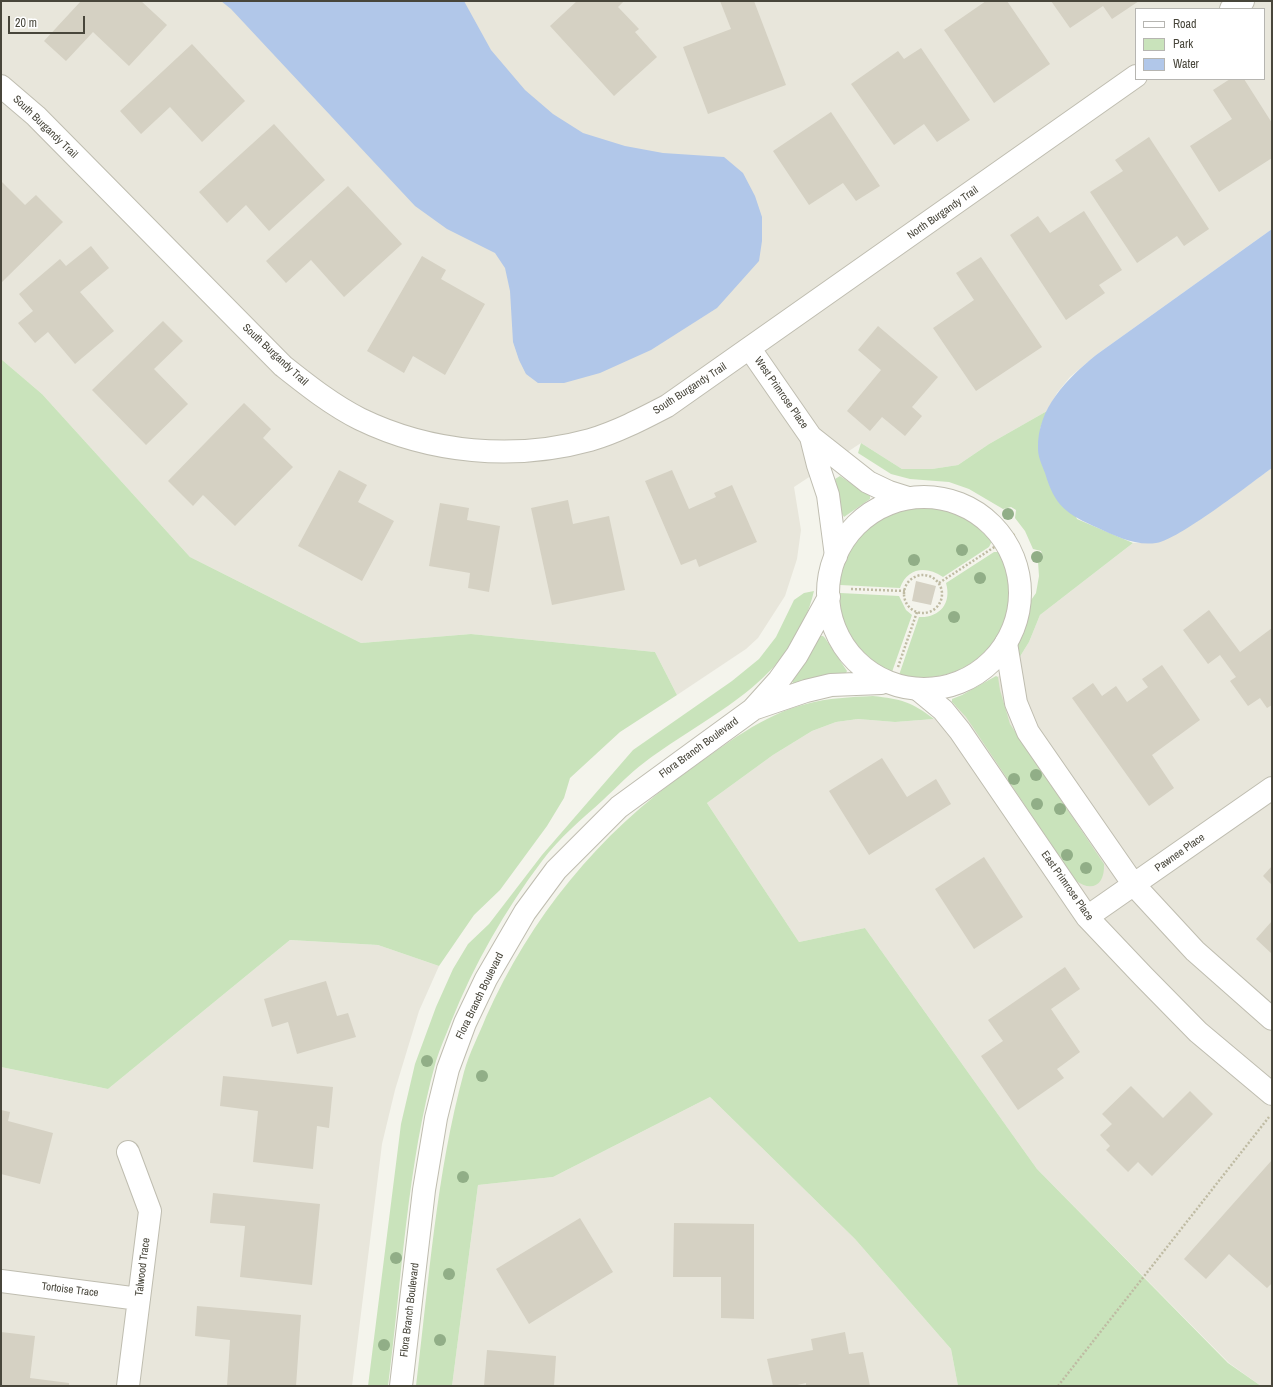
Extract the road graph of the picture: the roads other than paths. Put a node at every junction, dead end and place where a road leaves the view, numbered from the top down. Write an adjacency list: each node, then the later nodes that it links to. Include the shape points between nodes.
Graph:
1 (1243, 1): 2 (street)
2 (1232, 8)
3 (1135, 77): 5 (street, North Burgandy Trail)
4 (1, 86): 5 (street, South Burgandy Trail, via 36,116 283,366 318,394 360,419 405,437 449,448 495,452 544,449 590,440 630,426 668,406)
5 (750, 349): 6 (street, West Primrose Place)
6 (811, 437): 7 (street, West Primrose Place, via 868,482); 8 (street, West Primrose Place, via 828,495)
7 (908, 498): 8 (street, Flora Branch Boulevard, via 885,505 864,518 848,535); 10 (street, Flora Branch Boulevard, via 945,499 963,505 1010,537 1019,602 1015,624)
8 (836, 556): 9 (street, Flora Branch Boulevard, via 831,570)
9 (837, 593): 11 (street, Flora Branch Boulevard, via 832,618 839,637 864,670); 13 (street, Flora Branch Boulevard, via 779,680)
10 (1006, 643): 12 (street, Flora Branch Boulevard, via 978,672 941,688); 15 (street, via 1016,703 1028,732)
11 (886, 684): 12 (street, Flora Branch Boulevard); 13 (street, Flora Branch Boulevard, via 831,685)
12 (920, 691): 16 (street, East Primrose Place, via 943,710 960,731)
13 (752, 710): 23 (street, Flora Branch Boulevard, via 619,807 588,836 556,870 525,912 486,979 465,1023 448,1069 436,1118 424,1190)
14 (1272, 788): 15 (street, Pawnee Place)
15 (1134, 885): 16 (street, Pawnee Place); 17 (street, via 1196,951)
16 (1087, 917): 18 (street, East Primrose Place, via 1198,1032)
17 (1272, 1019)
18 (1272, 1094)
19 (128, 1152): 21 (street, Talwood Trace, via 150,1211)
20 (1, 1281): 21 (street, Tortoise Trace)
21 (139, 1298): 22 (street, Talwood Trace)
22 (128, 1386)
23 (401, 1386)

